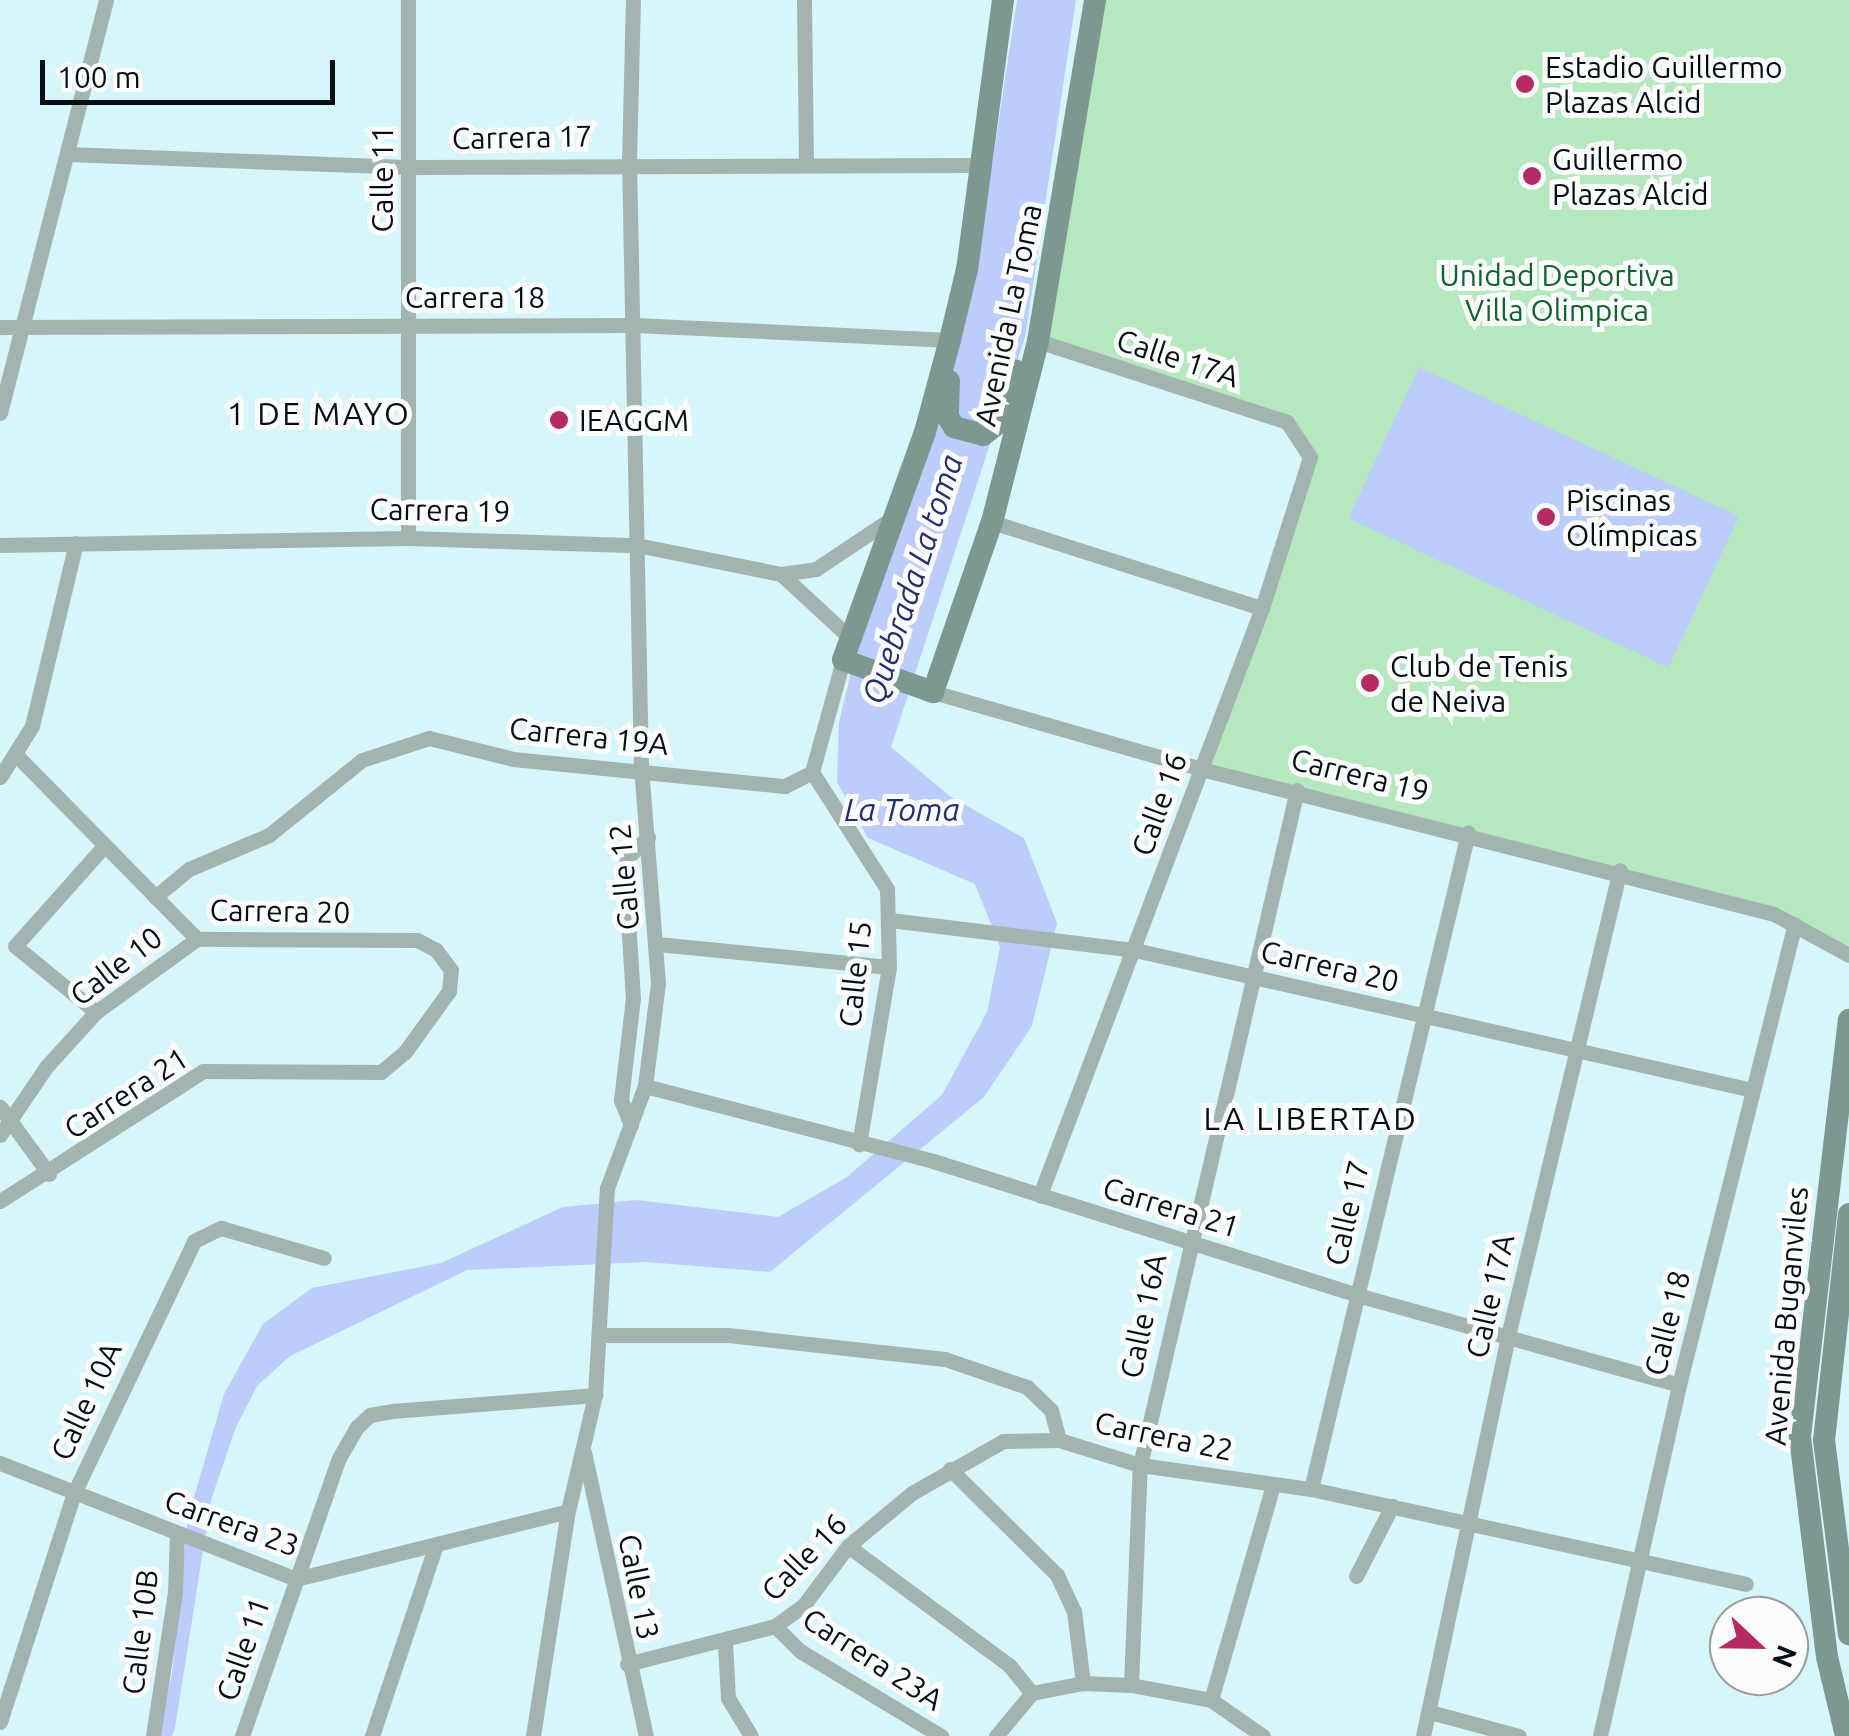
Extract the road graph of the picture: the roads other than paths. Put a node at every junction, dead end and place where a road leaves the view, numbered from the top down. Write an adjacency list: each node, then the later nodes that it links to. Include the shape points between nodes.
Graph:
1 (106, 0): 7 (street)
2 (408, 0): 11 (street, Calle 11)
3 (633, 0): 8 (street, Calle 12)
4 (804, 0): 9 (street)
5 (1004, 0): 10 (main road, Avenida La Toma)
6 (1095, 0): 13 (main road, Avenida La Toma)
7 (68, 154): 11 (street, Carrera 17); 17 (street)
8 (629, 162): 9 (street, Carrera 17); 11 (street, Carrera 17); 15 (street, Calle 12)
9 (806, 162): 10 (street, Carrera 17)
10 (977, 165): 12 (main road, Avenida La Toma)
11 (410, 167): 14 (street, Calle 11)
12 (967, 269): 13 (main road, via 946,406 964,431 996,425); 18 (main road, Avenida La Toma)
13 (1043, 297): 19 (main road, Avenida La Toma)
14 (411, 323): 15 (street, Carrera 18); 17 (street, Carrera 18); 24 (street, Calle 11)
15 (634, 326): 18 (street, Carrera 18); 27 (street, Calle 12)
16 (0, 327): 17 (street, Carrera 18)
17 (24, 327): 20 (street)
18 (950, 340): 22 (main road, Avenida La Toma)
19 (1038, 341): 21 (street, Calle 17A); 23 (main road, Avenida La Toma)
20 (0, 413)
21 (1298, 431): 29 (street, Calle 16, via 1310,457)
22 (895, 516): 28 (street, via 830,562); 30 (main road, Avenida La Toma)
23 (992, 522): 29 (street); 31 (main road, Avenida La Toma)
24 (408, 538): 25 (street, Carrera 19); 27 (street, Carrera 19)
25 (76, 543): 26 (street, Carrera 19); 32 (street, via 32,726)
26 (0, 545)
27 (637, 545): 28 (street, Carrera 19); 33 (street, Calle 12)
28 (781, 574): 30 (street, Carrera 19)
29 (1262, 608): 34 (street, Calle 16)
30 (849, 654): 31 (main road, Carrera 19); 35 (street, Avenida La Toma)
31 (924, 689): 34 (street, Carrera 19)
32 (16, 755): 36 (street); 40 (street, Carrera 20)
33 (641, 768): 35 (street, Carrera 19A, via 784,786); 39 (street, Calle 12); 42 (street, Carrera 19A, via 512,758 429,738 362,760 269,835 188,869)
34 (1201, 769): 37 (street, Carrera 19); 47 (street, Calle 16)
35 (812, 772): 43 (street, Calle 15, via 878,866)
36 (0, 777)
37 (1297, 790): 38 (street, Carrera 19); 50 (street, Calle 16A)
38 (1468, 833): 41 (street, Carrera 19); 52 (street, Calle 17)
39 (648, 837): 46 (street, Calle 12); 59 (street, via 627,858 624,873 632,998 621,1100)
40 (104, 846): 42 (street, Carrera 20); 51 (street, via 15,946)
41 (1620, 870): 44 (street, Carrera 19); 54 (street, Calle 17A)
42 (155, 897): 45 (street, Carrera 20)
43 (890, 920): 47 (street, Carrera 20); 49 (street, Calle 15)
44 (1795, 924): 48 (street, Carrera 19); 57 (street, Calle 18)
45 (197, 939): 51 (street, Calle 10); 55 (street, Carrera 20, via 417,940 436,950 451,970 448,991 405,1052)
46 (658, 944): 49 (street); 56 (street, Calle 12)
47 (1134, 950): 50 (street, Carrera 20); 63 (street, Calle 16)
48 (1849, 955)
49 (889, 967): 61 (street, Calle 15)
50 (1258, 977): 52 (street, Carrera 20); 66 (street, Calle 16A)
51 (96, 1012): 58 (street, Calle 10)
52 (1420, 1016): 54 (street, Carrera 20); 68 (street, Calle 17)
53 (1849, 1020): 113 (main road, Avenida Buganviles, via 1800,1436 1827,1657)
54 (1579, 1050): 57 (street, Carrera 20); 70 (street, Calle 17A)
55 (381, 1072): 62 (street, Carrera 21, via 202,1071)
56 (645, 1086): 59 (street, Calle 12); 61 (street, Carrera 21)
57 (1752, 1090): 71 (street, Calle 18)
58 (6, 1111): 60 (street, Calle 10); 62 (street, Carrera 21)
59 (630, 1125): 69 (street, Calle 12, via 608,1188 598,1279)
60 (0, 1135)
61 (866, 1145): 63 (street, Carrera 21)
62 (49, 1174): 64 (street)
63 (1040, 1195): 66 (street, Carrera 21)
64 (0, 1202)
65 (1849, 1214): 92 (main road, Avenida Buganviles, via 1824,1440)
66 (1187, 1242): 68 (street, Carrera 21); 76 (street, Calle 16A)
67 (324, 1258): 80 (street, Calle 10A, via 221,1228 194,1241)
68 (1356, 1294): 70 (street, Carrera 21); 79 (street, Calle 17)
69 (600, 1336): 72 (street, Calle 12); 73 (street, Carrera 22, via 728,1335 945,1359 1026,1387 1050,1410)
70 (1508, 1336): 71 (street, Carrera 21); 83 (street, Calle 17A)
71 (1679, 1385): 87 (street, Calle 18)
72 (594, 1395): 74 (street, Calle 12); 89 (street, via 370,1414 339,1458)
73 (1059, 1440): 76 (street, Carrera 22); 77 (street, Calle 16, via 1003,1441)
74 (584, 1448): 82 (street, Calle 12); 94 (street, Calle 13)
75 (0, 1463): 80 (street, Carrera 23)
76 (1140, 1465): 78 (street, Carrera 22); 96 (street, Calle 16A)
77 (950, 1469): 85 (street, Calle 16); 95 (street, via 1057,1575 1074,1611)
78 (1273, 1485): 79 (street, Carrera 22); 98 (street)
79 (1310, 1490): 81 (street, Carrera 22)
80 (74, 1493): 84 (street, Carrera 23); 100 (street, Calle 10A)
81 (1392, 1506): 83 (street, Carrera 22); 88 (street)
82 (568, 1511): 86 (street, Carrera 23); 104 (street, Calle 12)
83 (1467, 1524): 87 (street, Carrera 22); 99 (street, Calle 17A)
84 (178, 1534): 89 (street, Carrera 23); 101 (street, Calle 10B)
85 (848, 1546): 91 (street, Calle 16, via 803,1606); 97 (street, via 1009,1665)
86 (435, 1548): 89 (street, Carrera 23); 103 (street)
87 (1642, 1564): 90 (street, Carrera 22); 112 (street, Calle 18)
88 (1356, 1576)
89 (296, 1580): 102 (street, Calle 11)
90 (1746, 1584)
91 (775, 1626): 93 (street, Calle 16); 107 (street, Carrera 23A, via 800,1651)
92 (1849, 1634)
93 (725, 1643): 94 (street, Calle 16); 106 (street, via 728,1698)
94 (626, 1664): 105 (street, Calle 13)
95 (1083, 1683): 96 (street); 97 (street)
96 (1131, 1685): 98 (street)
97 (1032, 1693): 108 (street)
98 (1211, 1700): 109 (street)
99 (1430, 1712): 110 (street, Calle 17A); 111 (street)
100 (0, 1722)
101 (153, 1736)
102 (242, 1736)
103 (372, 1736)
104 (533, 1736)
105 (646, 1736)
106 (751, 1736)
107 (941, 1736)
108 (996, 1736)
109 (1263, 1736)
110 (1423, 1736)
111 (1519, 1736)
112 (1600, 1736)
113 (1846, 1736)

